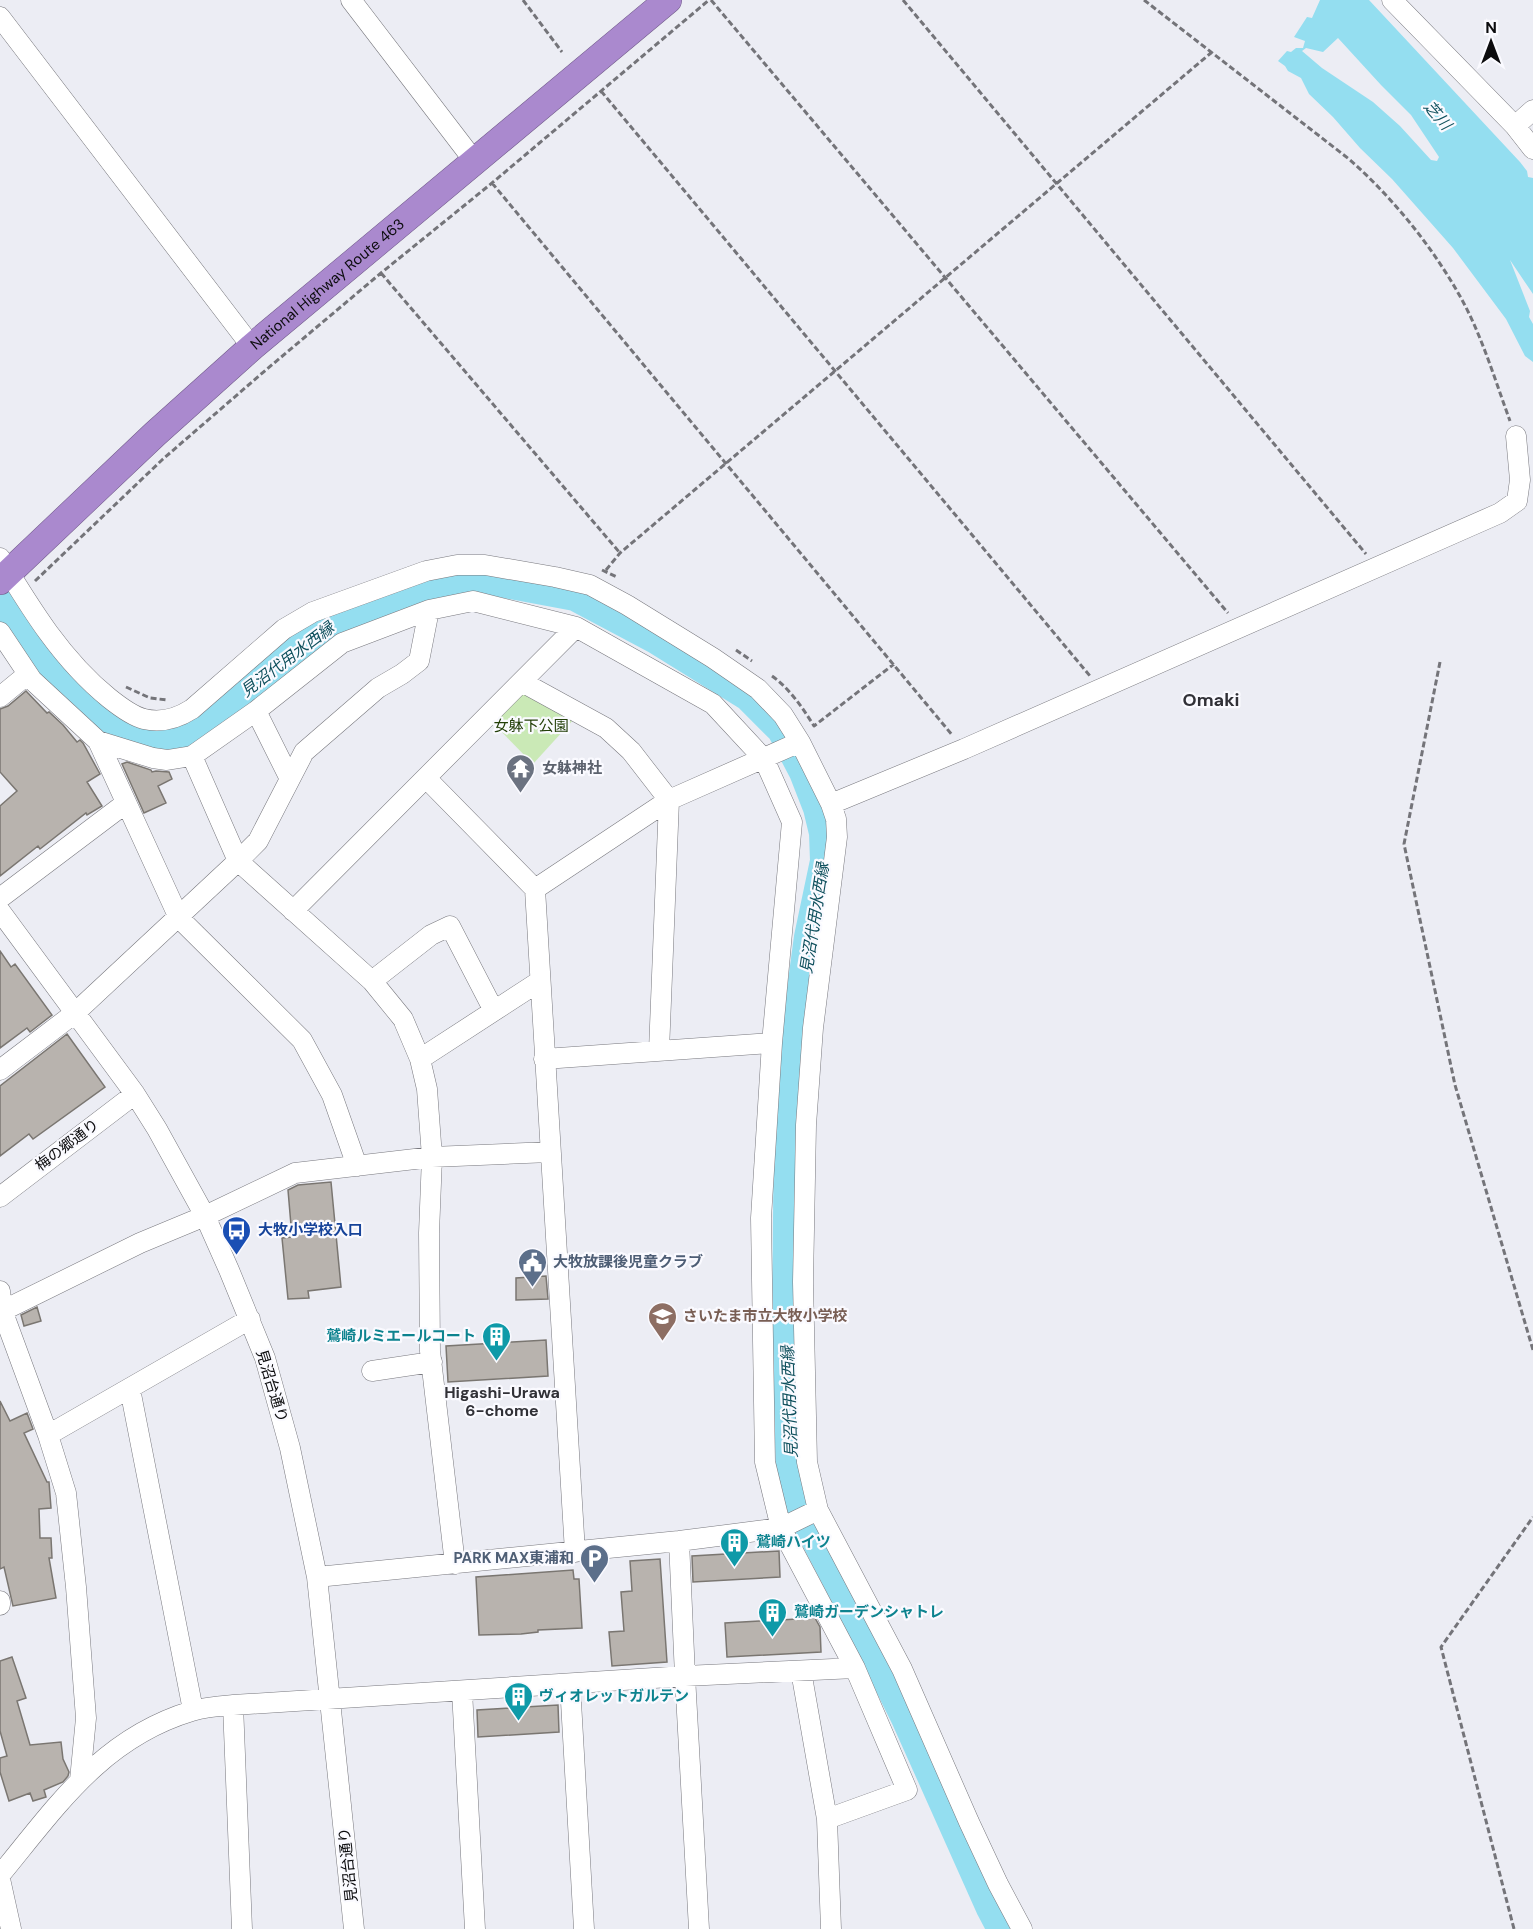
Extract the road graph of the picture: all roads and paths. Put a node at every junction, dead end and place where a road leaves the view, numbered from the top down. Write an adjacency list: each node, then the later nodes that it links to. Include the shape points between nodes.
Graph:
1 (351, 0): 15 (street)
2 (523, 0): 9 (path)
3 (668, 0): 15 (highway, National Highway Route 463)
4 (710, 0): 11 (path); 19 (path)
5 (903, 0): 17 (path)
6 (1144, 0): 10 (path)
7 (1392, 0): 13 (street)
8 (0, 17): 20 (street)
9 (562, 52)
10 (1212, 52): 17 (path); 22 (path, via 1349,159 1403,214 1461,298)
11 (601, 91): 16 (path); 21 (path)
12 (1533, 110): 13 (street)
13 (1515, 126): 14 (street)
14 (1533, 149)
15 (475, 162): 20 (highway, National Highway Route 463)
16 (492, 183): 18 (path); 23 (path)
17 (1057, 184): 19 (path); 25 (path)
18 (381, 273): 24 (path); 27 (path, via 163,459)
19 (945, 278): 21 (path); 30 (path)
20 (252, 347): 27 (highway, National Highway Route 463)
21 (835, 371): 23 (path); 36 (path)
22 (1516, 436): 25 (street, via 1521,480 1517,501 1500,513)
23 (726, 463): 24 (path); 33 (path)
24 (620, 553): 26 (path)
25 (1377, 567): 30 (street)
26 (606, 570)
27 (9, 574): 41 (street, via 53,640 88,681 143,719 163,720 192,709 284,629 313,612 426,571 485,565 590,585 627,605 758,688 783,715)
28 (429, 610): 29 (street, via 473,601); 38 (street, via 342,643); 46 (street, via 419,661 378,688 304,752)
29 (576, 627): 35 (street); 44 (street, via 713,704)
30 (1240, 627): 36 (street)
31 (0, 632): 34 (street)
32 (1440, 662): 73 (path, via 1404,844 1455,1085)
33 (894, 664): 39 (path); 42 (path)
34 (28, 674): 37 (street); 40 (street)
35 (522, 682): 45 (street); 47 (street, via 606,728 631,751)
36 (1100, 688): 42 (street)
37 (0, 697)
38 (256, 711): 43 (street); 46 (street)
39 (814, 726)
40 (98, 741): 43 (street, via 153,758); 48 (street)
41 (800, 742): 44 (street); 49 (street)
42 (964, 748): 49 (street)
43 (192, 756): 50 (street)
44 (764, 759): 47 (street); 60 (street, via 792,822)
45 (426, 778): 51 (street); 54 (street)
46 (290, 779): 50 (street, via 258,841)
47 (669, 800): 51 (street); 61 (street)
48 (126, 803): 52 (street); 55 (street)
49 (831, 804): 78 (street, via 837,837 813,1028 806,1125 803,1282 807,1462)
50 (238, 861): 54 (street); 55 (street)
51 (535, 889): 57 (street)
52 (0, 898)
53 (0, 911): 59 (street, 見沼台通り)
54 (293, 911): 56 (street)
55 (179, 918): 59 (street); 68 (street, via 302,1040 332,1095)
56 (372, 981): 58 (street, via 431,935 450,926); 62 (street, via 403,1019)
57 (540, 981): 58 (street); 63 (street)
58 (494, 1011): 62 (street)
59 (75, 1013): 64 (street); 65 (street, 見沼台通り)
60 (772, 1043): 61 (street); 80 (street, via 761,1218 765,1462)
61 (659, 1052): 63 (street)
62 (420, 1059): 67 (street, via 427,1089)
63 (544, 1059): 66 (street)
64 (0, 1070)
65 (135, 1094): 69 (street, 梅の郷通り); 70 (street, 見沼台通り)
66 (550, 1152): 67 (street); 82 (street)
67 (432, 1157): 68 (street); 74 (street)
68 (357, 1166): 70 (street, via 295,1173)
69 (0, 1197)
70 (205, 1216): 71 (street); 72 (street, 見沼台通り)
71 (1, 1305): 77 (street)
72 (250, 1319): 76 (street); 84 (street, 見沼台通り, via 290,1448)
73 (1533, 1350)
74 (432, 1362): 75 (street); 83 (street)
75 (372, 1371)
76 (130, 1389): 77 (street); 92 (street)
77 (48, 1435): 93 (street, via 66,1493 76,1587 86,1718)
78 (818, 1510): 80 (street); 103 (street, via 902,1669 969,1822)
79 (1533, 1517): 104 (path, via 1442,1647)
80 (788, 1525): 81 (street); 85 (street)
81 (680, 1541): 82 (street); 87 (street)
82 (575, 1552): 83 (street)
83 (455, 1564): 84 (street)
84 (317, 1577): 90 (street, 見沼台通り)
85 (855, 1668): 86 (street); 94 (street, via 907,1790)
86 (801, 1671): 87 (street); 94 (street)
87 (685, 1676): 88 (street); 101 (street)
88 (570, 1684): 89 (street); 100 (street)
89 (462, 1691): 90 (street); 99 (street)
90 (330, 1699): 91 (street); 98 (street, 見沼台通り)
91 (233, 1705): 92 (street); 97 (street)
92 (193, 1710): 93 (street, via 143,1731)
93 (80, 1780): 95 (street)
94 (827, 1819): 102 (street)
95 (0, 1877): 96 (street)
96 (11, 1929)
97 (242, 1929)
98 (354, 1929)
99 (475, 1929)
100 (584, 1929)
101 (699, 1929)
102 (831, 1929)
103 (1022, 1929)
104 (1514, 1929)

